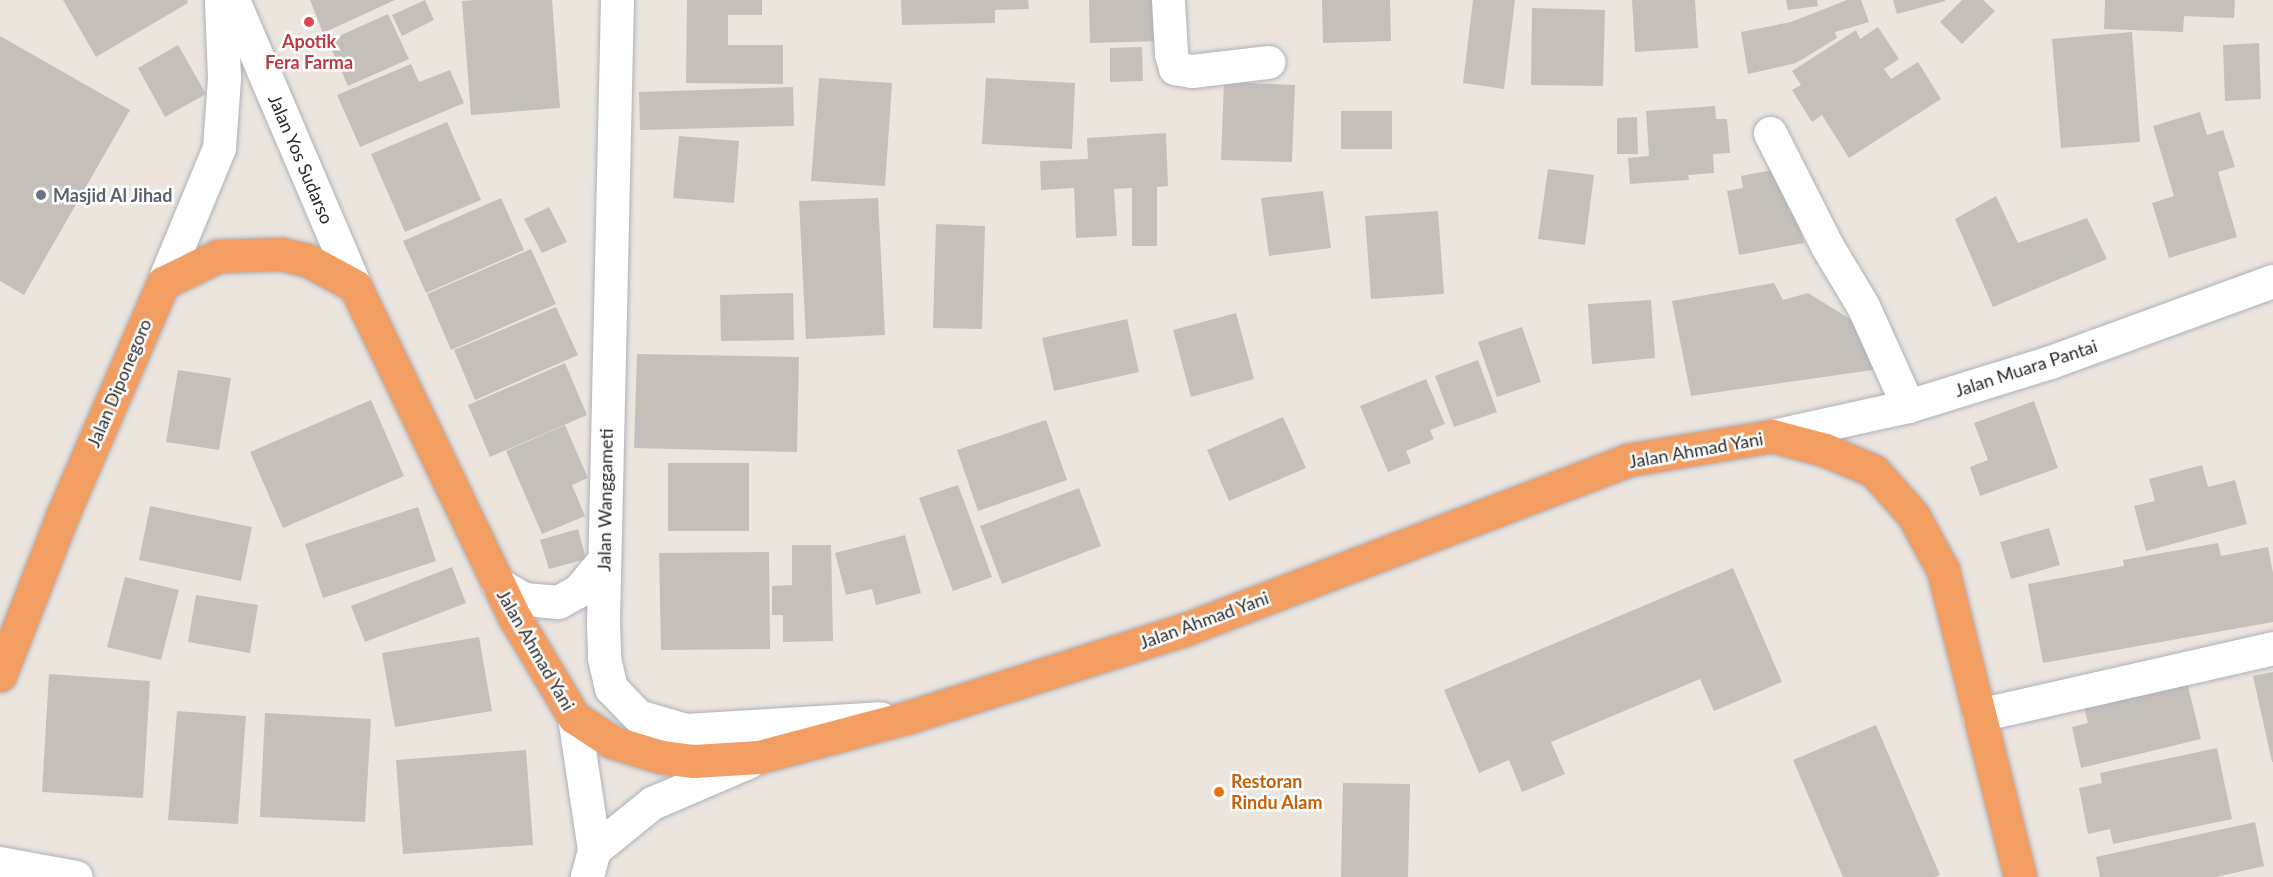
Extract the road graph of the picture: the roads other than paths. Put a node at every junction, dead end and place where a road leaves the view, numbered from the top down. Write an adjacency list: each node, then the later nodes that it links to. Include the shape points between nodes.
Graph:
1 (221, 0): 8 (street, via 224,78 219,148)
2 (233, 0): 9 (street, Jalan Yos Sudarso)
3 (617, 0): 12 (street, Jalan Wanggameti)
4 (1168, 0): 5 (street, via 1175,68 1192,71)
5 (1268, 62)
6 (1770, 133): 10 (street, via 1827,246 1863,306)
7 (2273, 281): 10 (street, Jalan Muara Pantai, via 2050,362)
8 (163, 283): 9 (highway, via 218,256 256,253 307,260); 15 (highway, Jalan Diponegoro, via 63,514)
9 (355, 286): 13 (highway, Jalan Ahmad Yani)
10 (1908, 406): 11 (street, Jalan Muara Pantai)
11 (1772, 436): 16 (highway, Jalan Ahmad Yani, via 1825,450 1874,471 1913,515 1943,570); 18 (highway, Jalan Ahmad Yani, via 1628,460 1186,629)
12 (604, 560): 13 (street, via 578,591 558,602 543,604 524,599); 18 (street, Jalan Wanggameti, via 604,658 611,688 638,716 686,729)
13 (498, 584): 17 (highway, Jalan Ahmad Yani)
14 (2273, 648): 16 (street)
15 (0, 675)
16 (1979, 715): 23 (highway, Jalan Ahmad Yani)
17 (573, 717): 19 (highway, Jalan Ahmad Yani, via 612,742 661,757 694,761); 21 (street)
18 (909, 717): 19 (highway, Jalan Ahmad Yani)
19 (759, 757): 21 (street, via 699,780 652,804)
20 (0, 863): 22 (street)
21 (591, 864)
22 (76, 877)
23 (2020, 877)

